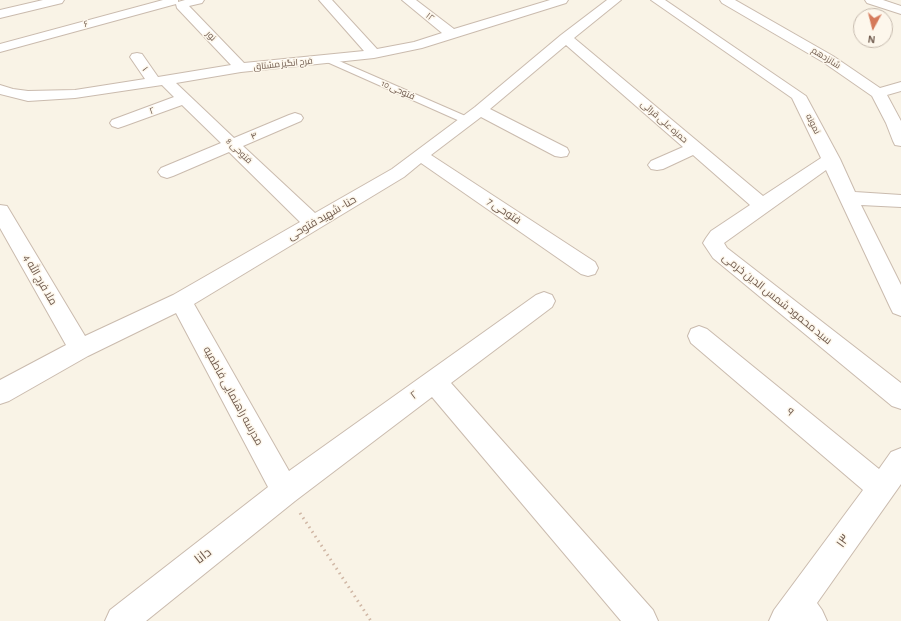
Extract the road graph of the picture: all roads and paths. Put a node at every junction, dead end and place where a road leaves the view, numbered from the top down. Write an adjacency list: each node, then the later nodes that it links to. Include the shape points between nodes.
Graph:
1 (58, 0): 12 (street)
2 (198, 0): 10 (street, ۶)
3 (325, 0): 18 (street)
4 (408, 0): 15 (street, ۱۲)
5 (616, 0): 16 (street, حنا- شهید فتوحی)
6 (657, 0): 36 (street, نمونه, via 797,95)
7 (726, 0): 25 (street, شانزدهم, via 828,59)
8 (871, 0): 11 (street)
9 (556, 1): 15 (street, فرح انگیز مشتاق)
10 (175, 2): 13 (street, ۶); 21 (street, نور)
11 (901, 10)
12 (0, 14)
13 (91, 22): 14 (street); 17 (street, ۶)
14 (99, 34)
15 (452, 34): 18 (street, فرح انگیز مشتاق, via 410,47)
16 (566, 38): 27 (street, حنا- شهید فتوحی); 33 (street, حمزه علی قرائی)
17 (0, 48)
18 (374, 54): 20 (street, فرح انگیز مشتاق)
19 (136, 57): 22 (street, ۱)
20 (330, 60): 21 (street, فرح انگیز مشتاق); 27 (lane, فتوحی 10)
21 (241, 68): 22 (street, فرح انگیز مشتاق)
22 (159, 80): 24 (street, فرح انگیز مشتاق, via 54,96 28,96); 26 (street, فتوحی 8)
23 (901, 86): 25 (street)
24 (0, 89)
25 (878, 93): 29 (street, شانزدهم)
26 (185, 98): 30 (street, ۲); 32 (street, فتوحی 8)
27 (473, 115): 34 (street); 35 (street, حنا- شهید فتوحی)
28 (296, 118): 32 (street, ۴)
29 (897, 122): 31 (street, شانزدهم)
30 (118, 123)
31 (901, 141)
32 (233, 145): 38 (street, ۴); 43 (street, فتوحی 8)
33 (694, 148): 37 (street); 41 (street, حمزه علی قرائی)
34 (561, 152)
35 (420, 155): 43 (street, حنا- شهید فتوحی, via 398,173); 44 (street, فتوحی 7)
36 (831, 159): 39 (street, نمونه); 41 (street, سید محمود شمس الدین خرمی)
37 (657, 165)
38 (167, 172)
39 (849, 198): 40 (street); 47 (street, نمونه)
40 (901, 202)
41 (762, 205): 52 (street, سید محمود شمس الدین خرمی, via 718,236 713,243 720,253)
42 (0, 211): 49 (street, 4 ملا فرج الله)
43 (313, 223): 45 (street, حنا- شهید فتوحی)
44 (588, 268)
45 (181, 301): 49 (street, حنا- شهید فتوحی); 55 (street, مدرسه راهنمایی فاطمیه)
46 (544, 301): 50 (street, ۲)
47 (901, 307)
48 (699, 336): 54 (street, ۹)
49 (80, 349): 51 (street, حنا- شهید فتوحی)
50 (434, 380): 55 (street, ۲); 59 (street)
51 (0, 393)
52 (901, 398)
53 (901, 460): 54 (street, ۱۳)
54 (881, 488): 56 (street, ۱۳)
55 (285, 491): 57 (street, دانا); 58 (path)
56 (798, 615)
57 (121, 621)
58 (371, 621)
59 (642, 621)

